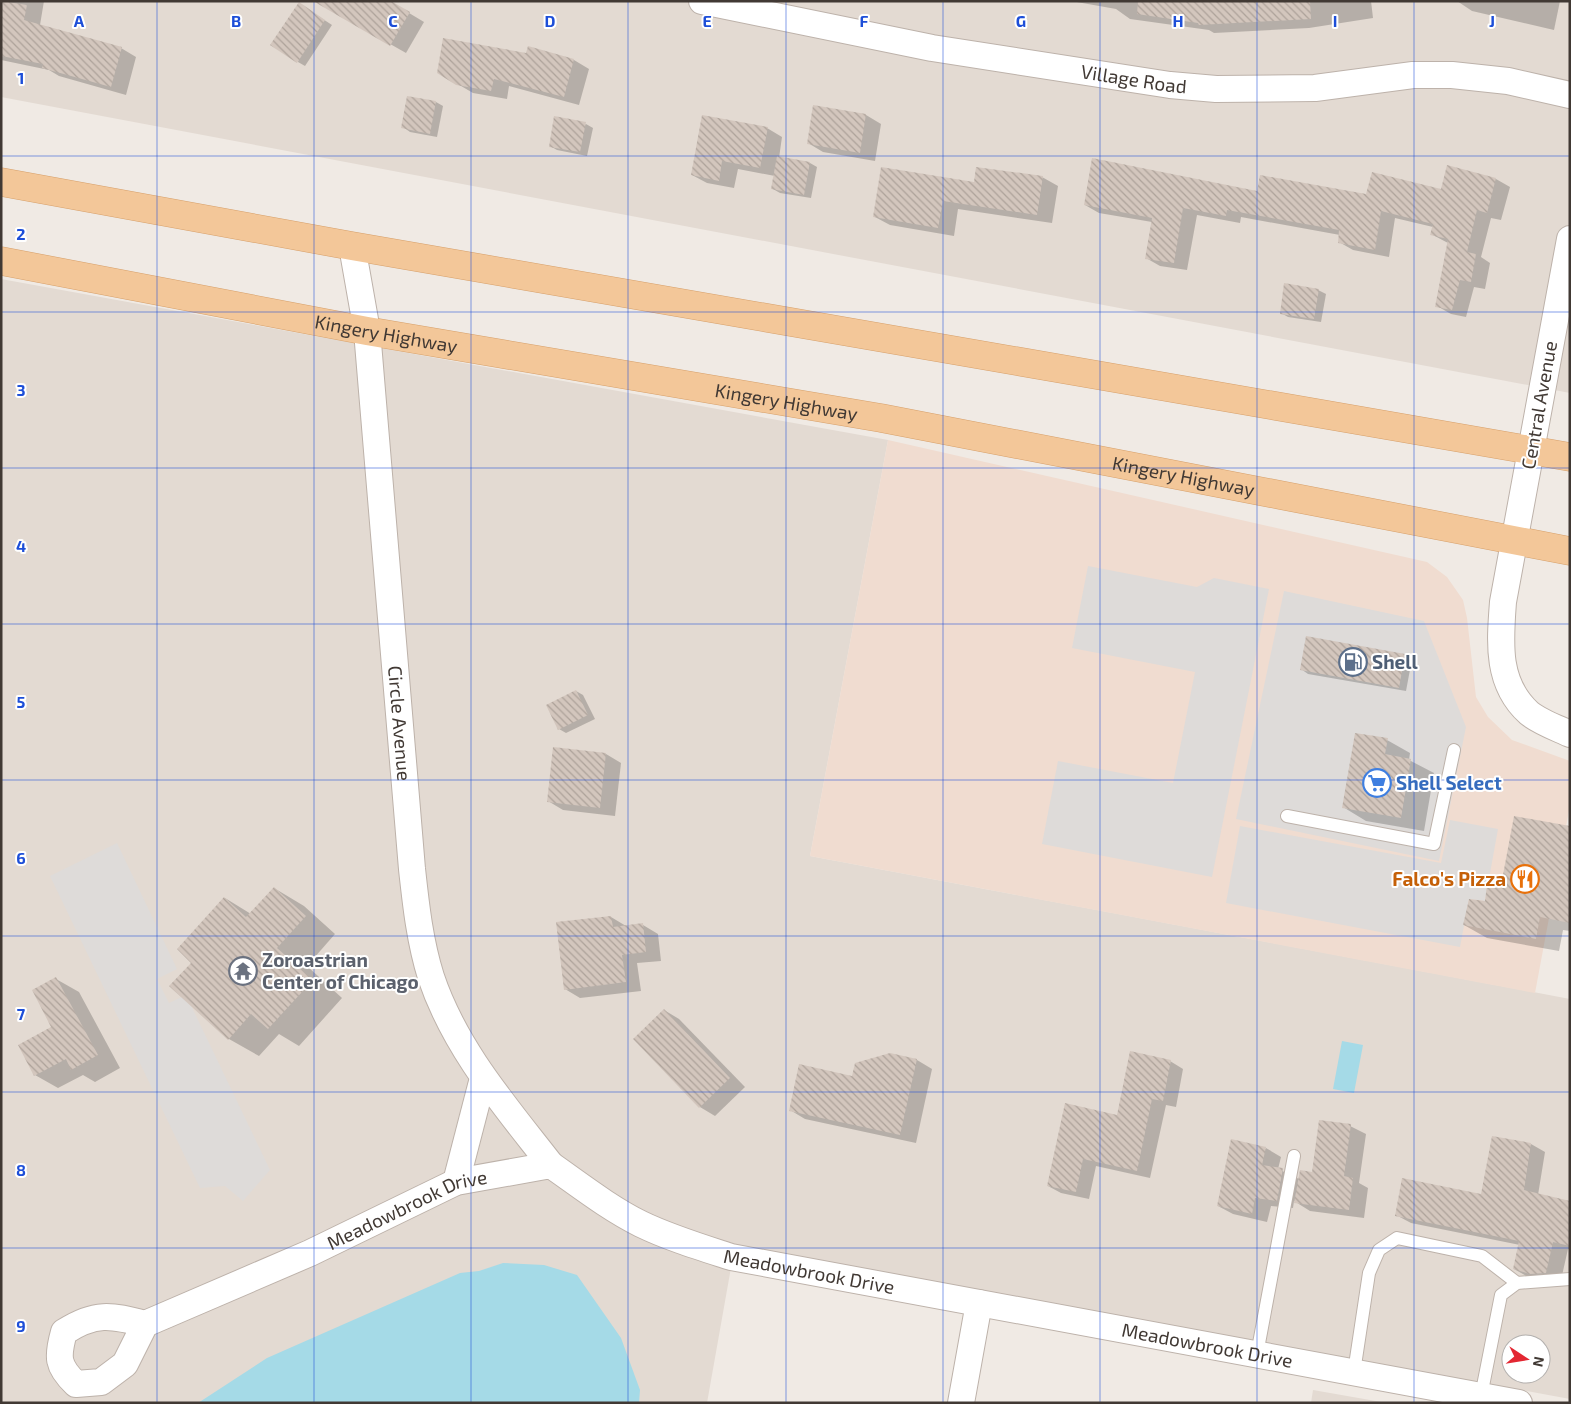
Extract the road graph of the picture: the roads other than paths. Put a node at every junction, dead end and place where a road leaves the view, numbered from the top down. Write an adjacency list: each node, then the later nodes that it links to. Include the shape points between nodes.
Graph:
1 (702, 1): 2 (street, Village Road, via 932,48 1170,86 1314,88 1412,76 1452,75 1508,81)
2 (1570, 95)
3 (1, 182): 5 (main road)
4 (1570, 239): 8 (street, Central Avenue)
5 (352, 246): 7 (street, Circle Avenue); 8 (main road)
6 (1, 261): 7 (main road, Kingery Highway)
7 (367, 331): 10 (main road, Kingery Highway, via 881,418); 15 (street, Circle Avenue, via 416,908 422,942 445,1012)
8 (1530, 451): 9 (main road); 10 (street, Central Avenue)
9 (1570, 457)
10 (1514, 541): 11 (main road, Kingery Highway); 12 (street, Central Avenue, via 1503,602 1500,646 1505,677 1515,696 1530,713)
11 (1570, 551)
12 (1570, 734)
13 (1454, 750): 14 (lane, via 1434,844)
14 (1287, 816)
15 (483, 1078): 17 (street, Circle Avenue); 18 (street)
16 (1294, 1156): 23 (lane)
17 (551, 1166): 18 (street, Meadowbrook Drive); 21 (street, Meadowbrook Drive, via 620,1212 684,1243 731,1257)
18 (456, 1182): 22 (street, Meadowbrook Drive, via 310,1253)
19 (1570, 1279): 20 (lane)
20 (1517, 1283): 24 (lane, via 1482,1256 1397,1238 1379,1250 1368,1273); 25 (lane, via 1501,1294)
21 (979, 1303): 23 (street, Meadowbrook Drive); 26 (street)
22 (145, 1324)
23 (1257, 1354): 24 (street, Meadowbrook Drive)
24 (1354, 1372): 25 (street, Meadowbrook Drive)
25 (1481, 1396): 27 (street, Meadowbrook Drive)
26 (961, 1403)
27 (1519, 1403)

